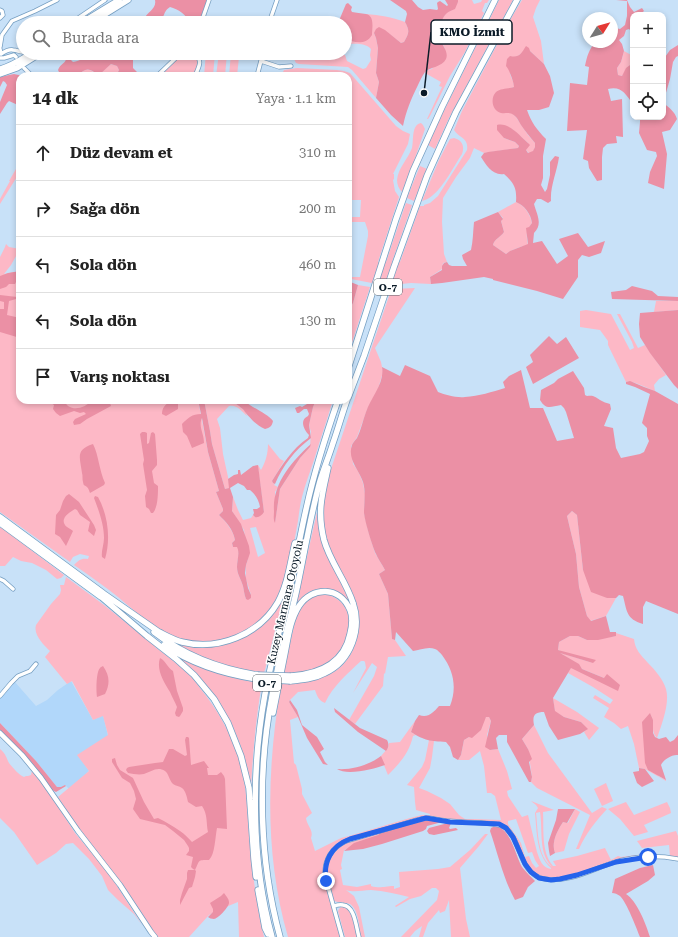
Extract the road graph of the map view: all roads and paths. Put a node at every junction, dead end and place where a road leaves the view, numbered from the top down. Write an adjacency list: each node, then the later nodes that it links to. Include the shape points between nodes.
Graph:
1 (57, 0): 10 (street)
2 (105, 0): 11 (street)
3 (119, 0): 12 (highway)
4 (128, 0): 13 (highway)
5 (210, 0): 14 (street)
6 (277, 0): 15 (street)
7 (495, 0): 35 (highway, O-7, via 413,171)
8 (517, 0): 36 (highway, O-7, via 456,112 427,176)
9 (0, 10): 16 (street, via 3,15)
10 (24, 16)
11 (81, 16)
12 (93, 16)
13 (102, 16)
14 (204, 16)
15 (271, 16)
16 (0, 18)
17 (16, 19): 18 (street, via 2,35)
18 (0, 48): 19 (street, via 0,54 9,50)
19 (16, 51)
20 (16, 57): 21 (street, via 14,55)
21 (0, 58)
22 (20, 60): 29 (highway)
23 (30, 60): 34 (highway)
24 (174, 60): 31 (street)
25 (199, 60): 32 (street)
26 (261, 61): 27 (street, via 279,67); 33 (street)
27 (291, 66)
28 (24, 68): 30 (street)
29 (0, 69)
30 (28, 72)
31 (162, 72)
32 (196, 72)
33 (258, 72)
34 (0, 74)
35 (352, 356)
36 (352, 388)
37 (337, 404): 40 (highway, Kuzey Marmara Otoyolu / O-7)
38 (346, 404): 39 (highway, O-7)
39 (335, 437): 47 (highway, via 321,496 320,521 328,552 354,604 354,639 341,662 327,672 306,679); 51 (highway, Kuzey Marmara Otoyolu / O-7, via 320,481 280,656 271,697)
40 (315, 472): 45 (highway, via 304,500 287,582 275,607 255,628 232,640 213,644 182,642 170,638); 57 (highway, Kuzey Marmara Otoyolu / O-7, via 264,694 258,742 255,787 256,835)
41 (0, 517): 45 (highway)
42 (0, 523): 45 (highway)
43 (0, 579): 44 (street)
44 (13, 589)
45 (99, 593): 47 (highway, bridge, via 146,632 192,661 239,676); 57 (highway, via 194,675 214,699 228,723 242,756 249,788 259,899 265,928)
46 (36, 664): 48 (street, via 30,671 18,676)
47 (290, 679): 51 (highway, via 325,668 338,658 346,646 352,617 348,606 339,596 324,591 315,593 306,598 296,610)
48 (0, 696)
49 (0, 733): 56 (main road, via 41,778)
50 (0, 736): 55 (main road, via 39,779 77,834 110,875)
51 (264, 757): 53 (highway, Kuzey Marmara Otoyolu / O-7, via 263,830)
52 (678, 859): 54 (street, via 637,858 616,862 568,878 544,879 528,869 513,837 502,826 426,818 350,839 336,847 328,858 325,871)
53 (272, 904): 58 (highway, Kuzey Marmara Otoyolu / O-7); 59 (highway, O-7)
54 (334, 906): 60 (street); 61 (street, via 349,906)
55 (151, 937)
56 (155, 937)
57 (270, 937)
58 (280, 937)
59 (284, 937)
60 (342, 937)
61 (359, 937)

